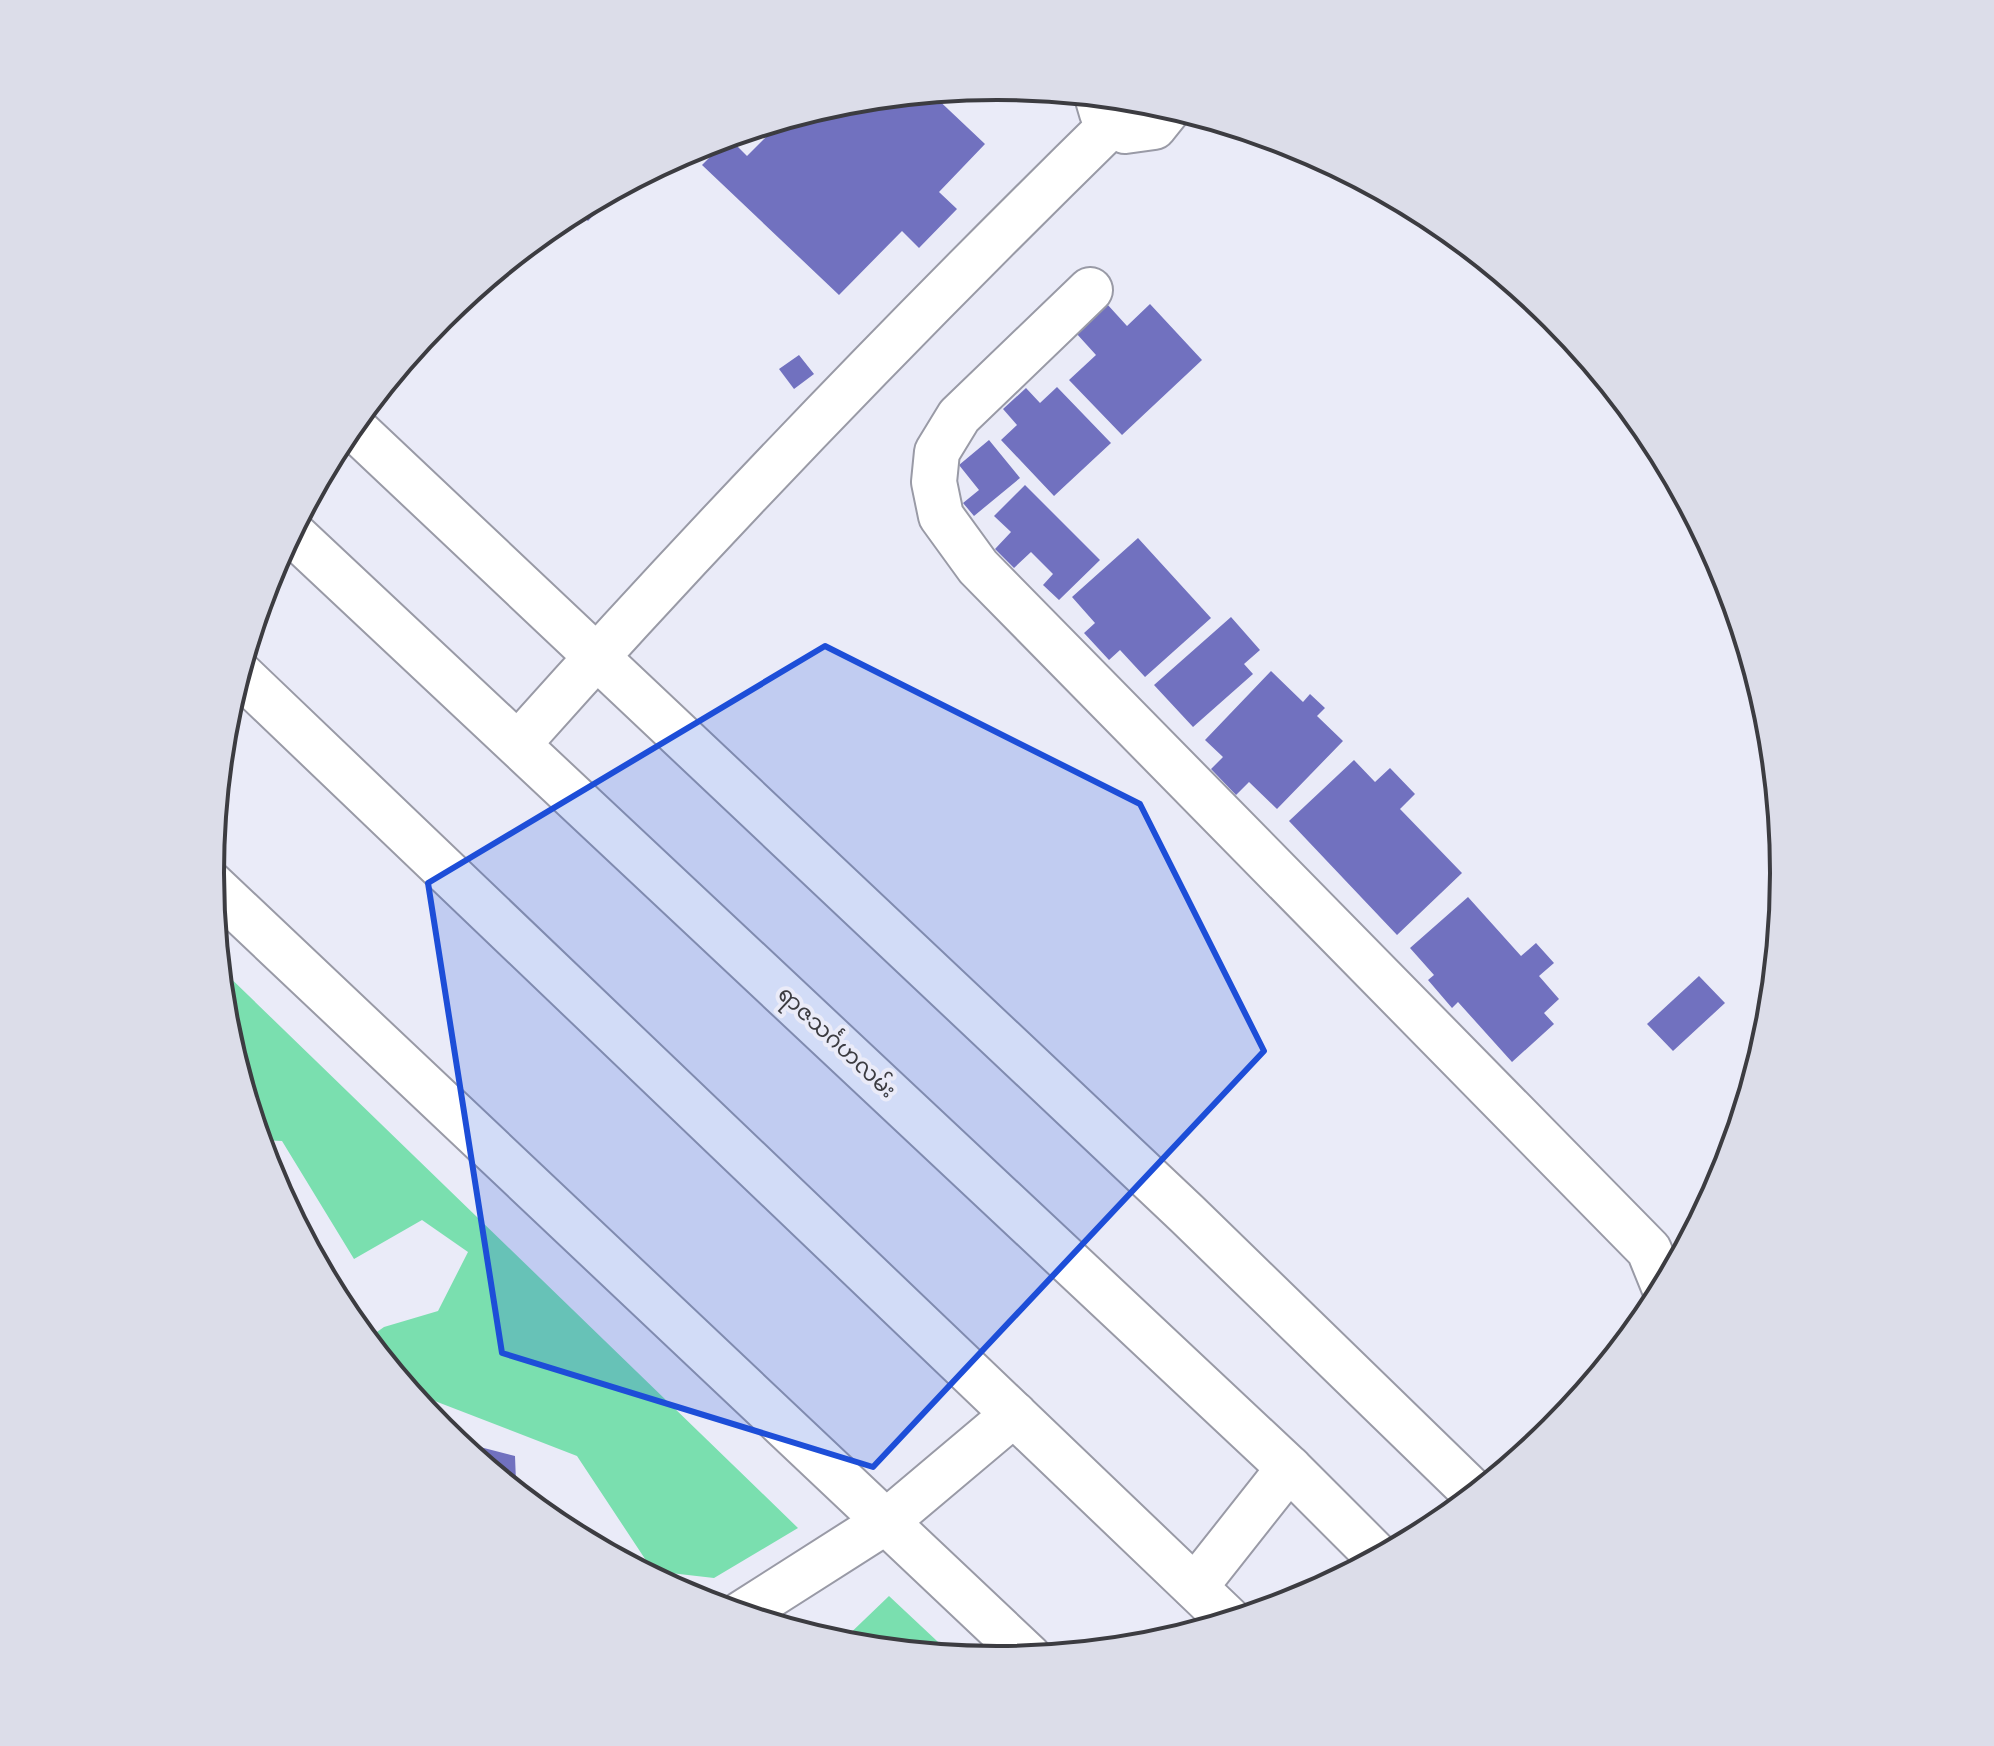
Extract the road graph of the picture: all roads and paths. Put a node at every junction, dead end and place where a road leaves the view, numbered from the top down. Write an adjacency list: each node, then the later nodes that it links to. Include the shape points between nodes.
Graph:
1 (1105, 110): 2 (main road, via 1125,131 1154,127); 6 (main road, via 946,287)
2 (1161, 118)
3 (1090, 290): 10 (main road, via 959,416 937,452 934,482 941,516 978,567 1649,1250)
4 (361, 434): 6 (main road)
5 (300, 540): 8 (main road, ရာဇသင်္ဂဟလမ်း)
6 (595, 658): 8 (main road); 13 (main road, via 1187,1214)
7 (248, 682): 11 (main road)
8 (519, 743): 12 (main road, ရာဇသင်္ဂဟလမ်း)
9 (225, 897): 14 (main road)
10 (1658, 1273)
11 (1014, 1414): 14 (main road); 16 (main road)
12 (1289, 1468): 15 (main road, ရာဇသင်္ဂဟလမ်း); 16 (main road)
13 (1467, 1487)
14 (887, 1521): 17 (main road); 19 (main road)
15 (1370, 1549)
16 (1195, 1587): 18 (main road)
17 (753, 1606)
18 (1221, 1612)
19 (1017, 1645)

